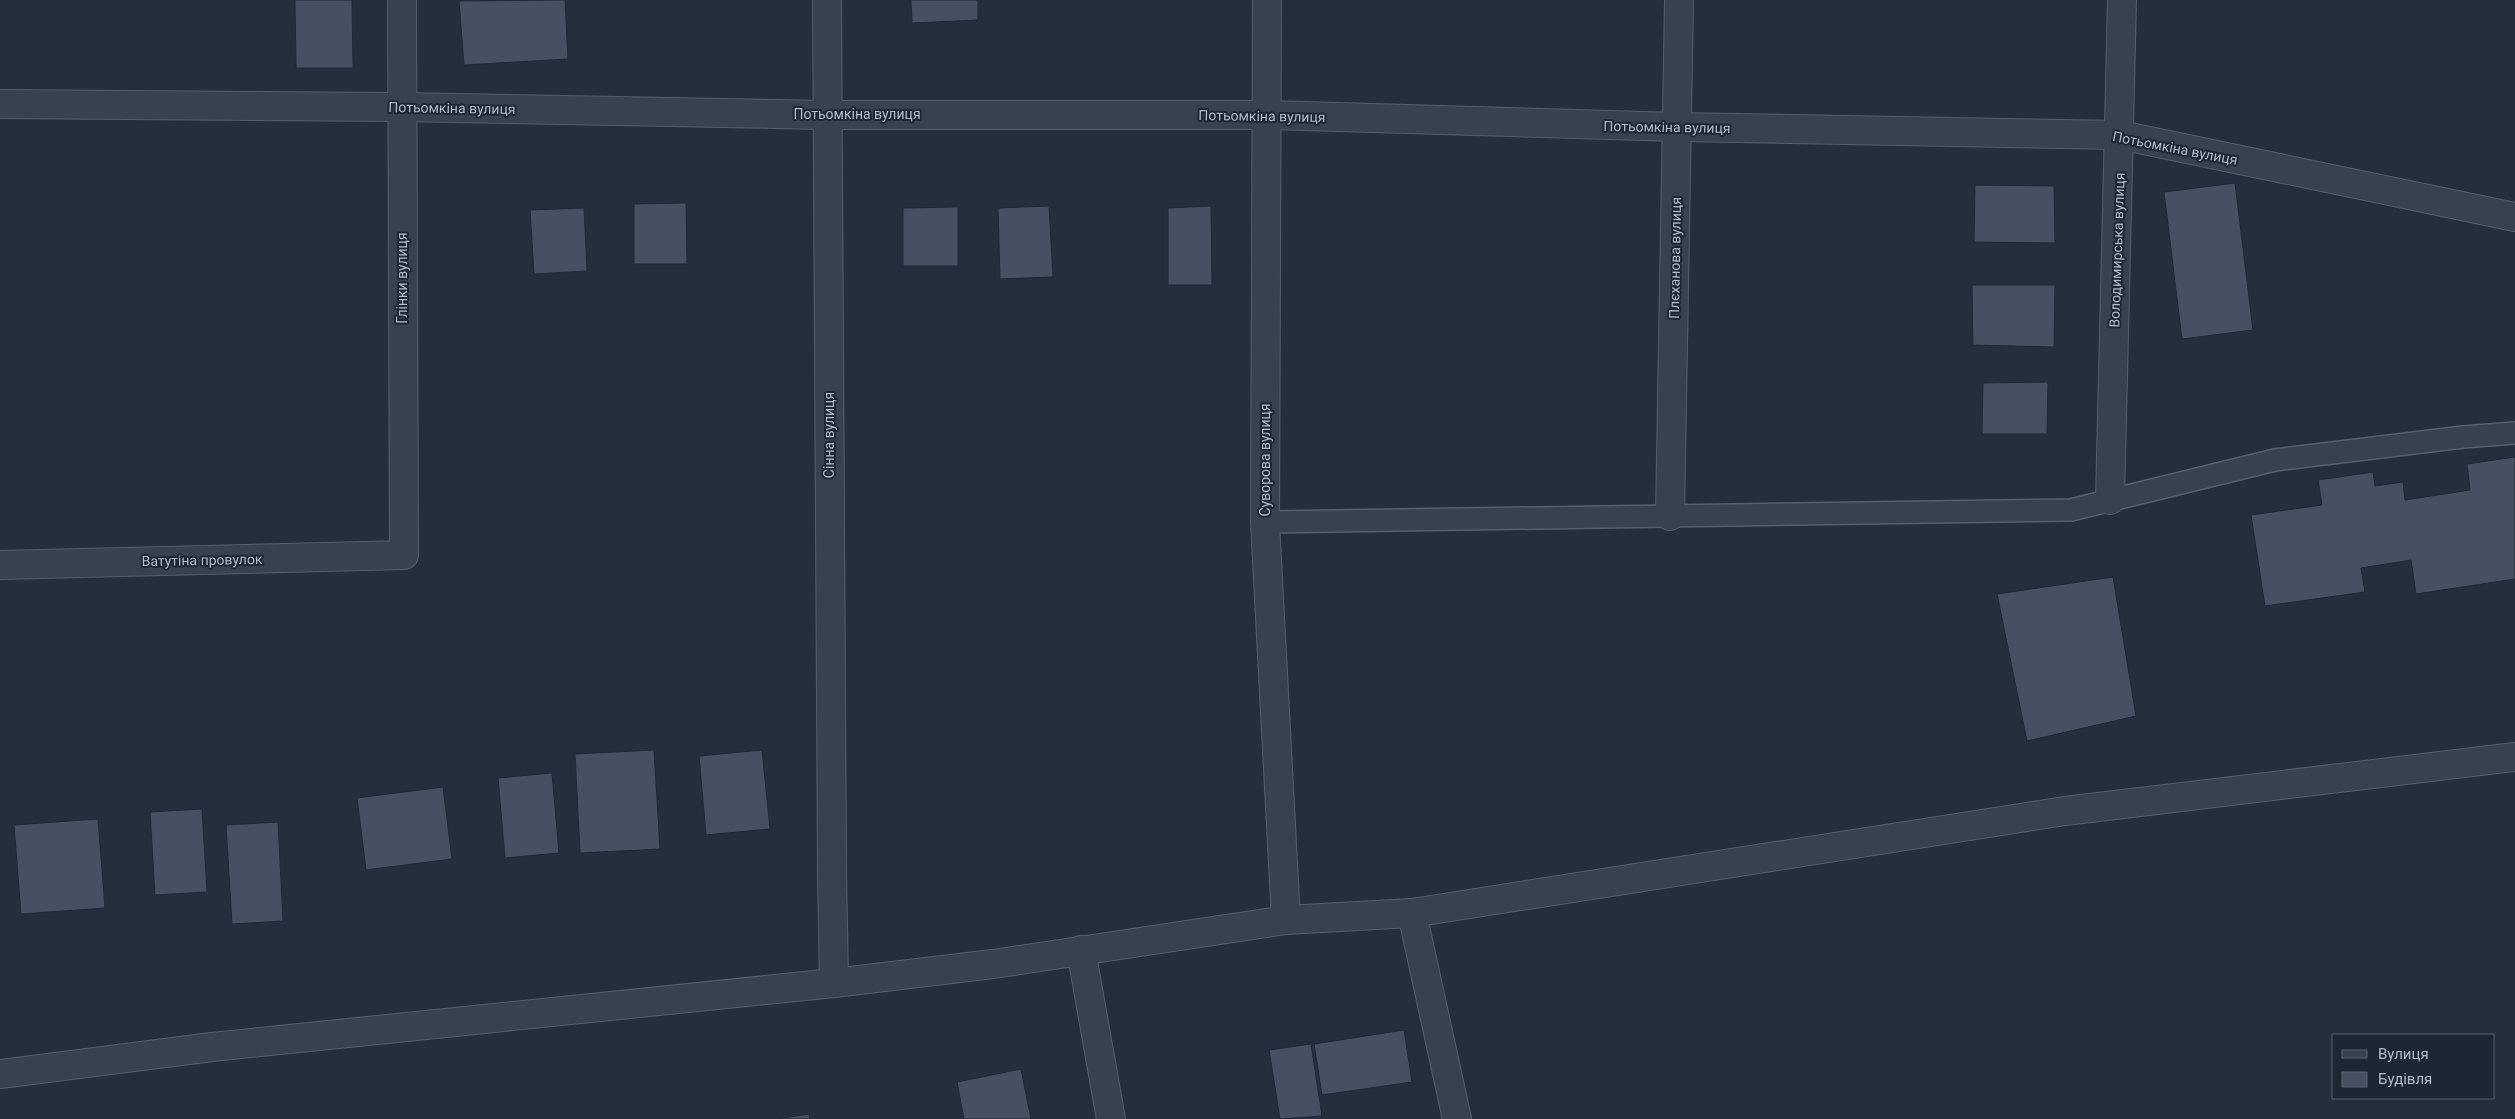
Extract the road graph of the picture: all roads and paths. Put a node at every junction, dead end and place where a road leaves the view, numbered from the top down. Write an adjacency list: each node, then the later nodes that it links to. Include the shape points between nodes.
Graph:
1 (402, 0): 7 (street, Глінки вулиця)
2 (827, 0): 8 (street, Сінна вулиця)
3 (1267, 0): 9 (street, Суворова вулиця)
4 (1679, 0): 10 (street, Плєханова вулиця)
5 (2122, 0): 11 (street, Володимирська вулиця)
6 (0, 104): 7 (street, Потьомкіна вулиця)
7 (401, 107): 8 (street, Потьомкіна вулиця); 17 (street, Глінки вулиця)
8 (826, 115): 9 (street, Потьомкіна вулиця); 23 (street, Сінна вулиця)
9 (1266, 115): 10 (street, Потьомкіна вулиця); 16 (street, Суворова вулиця)
10 (1678, 127): 11 (street, Потьомкіна вулиця); 15 (street, Плєханова вулиця)
11 (2120, 135): 12 (street, Потьомкіна вулиця); 14 (street, Володимирська вулиця)
12 (2515, 217)
13 (2515, 433): 14 (lane, via 2275,460)
14 (2110, 500): 15 (lane, via 2071,510)
15 (1670, 516): 16 (lane)
16 (1265, 522): 21 (street, Суворова вулиця)
17 (404, 555): 18 (street, Ватутіна провулок)
18 (0, 565)
19 (2515, 757): 20 (street, via 2065,811)
20 (1412, 913): 21 (street); 26 (street)
21 (1286, 920): 22 (street)
22 (1081, 950): 23 (street); 25 (street)
23 (834, 983): 24 (street, via 212,1047)
24 (0, 1074)
25 (1111, 1119)
26 (1457, 1119)

